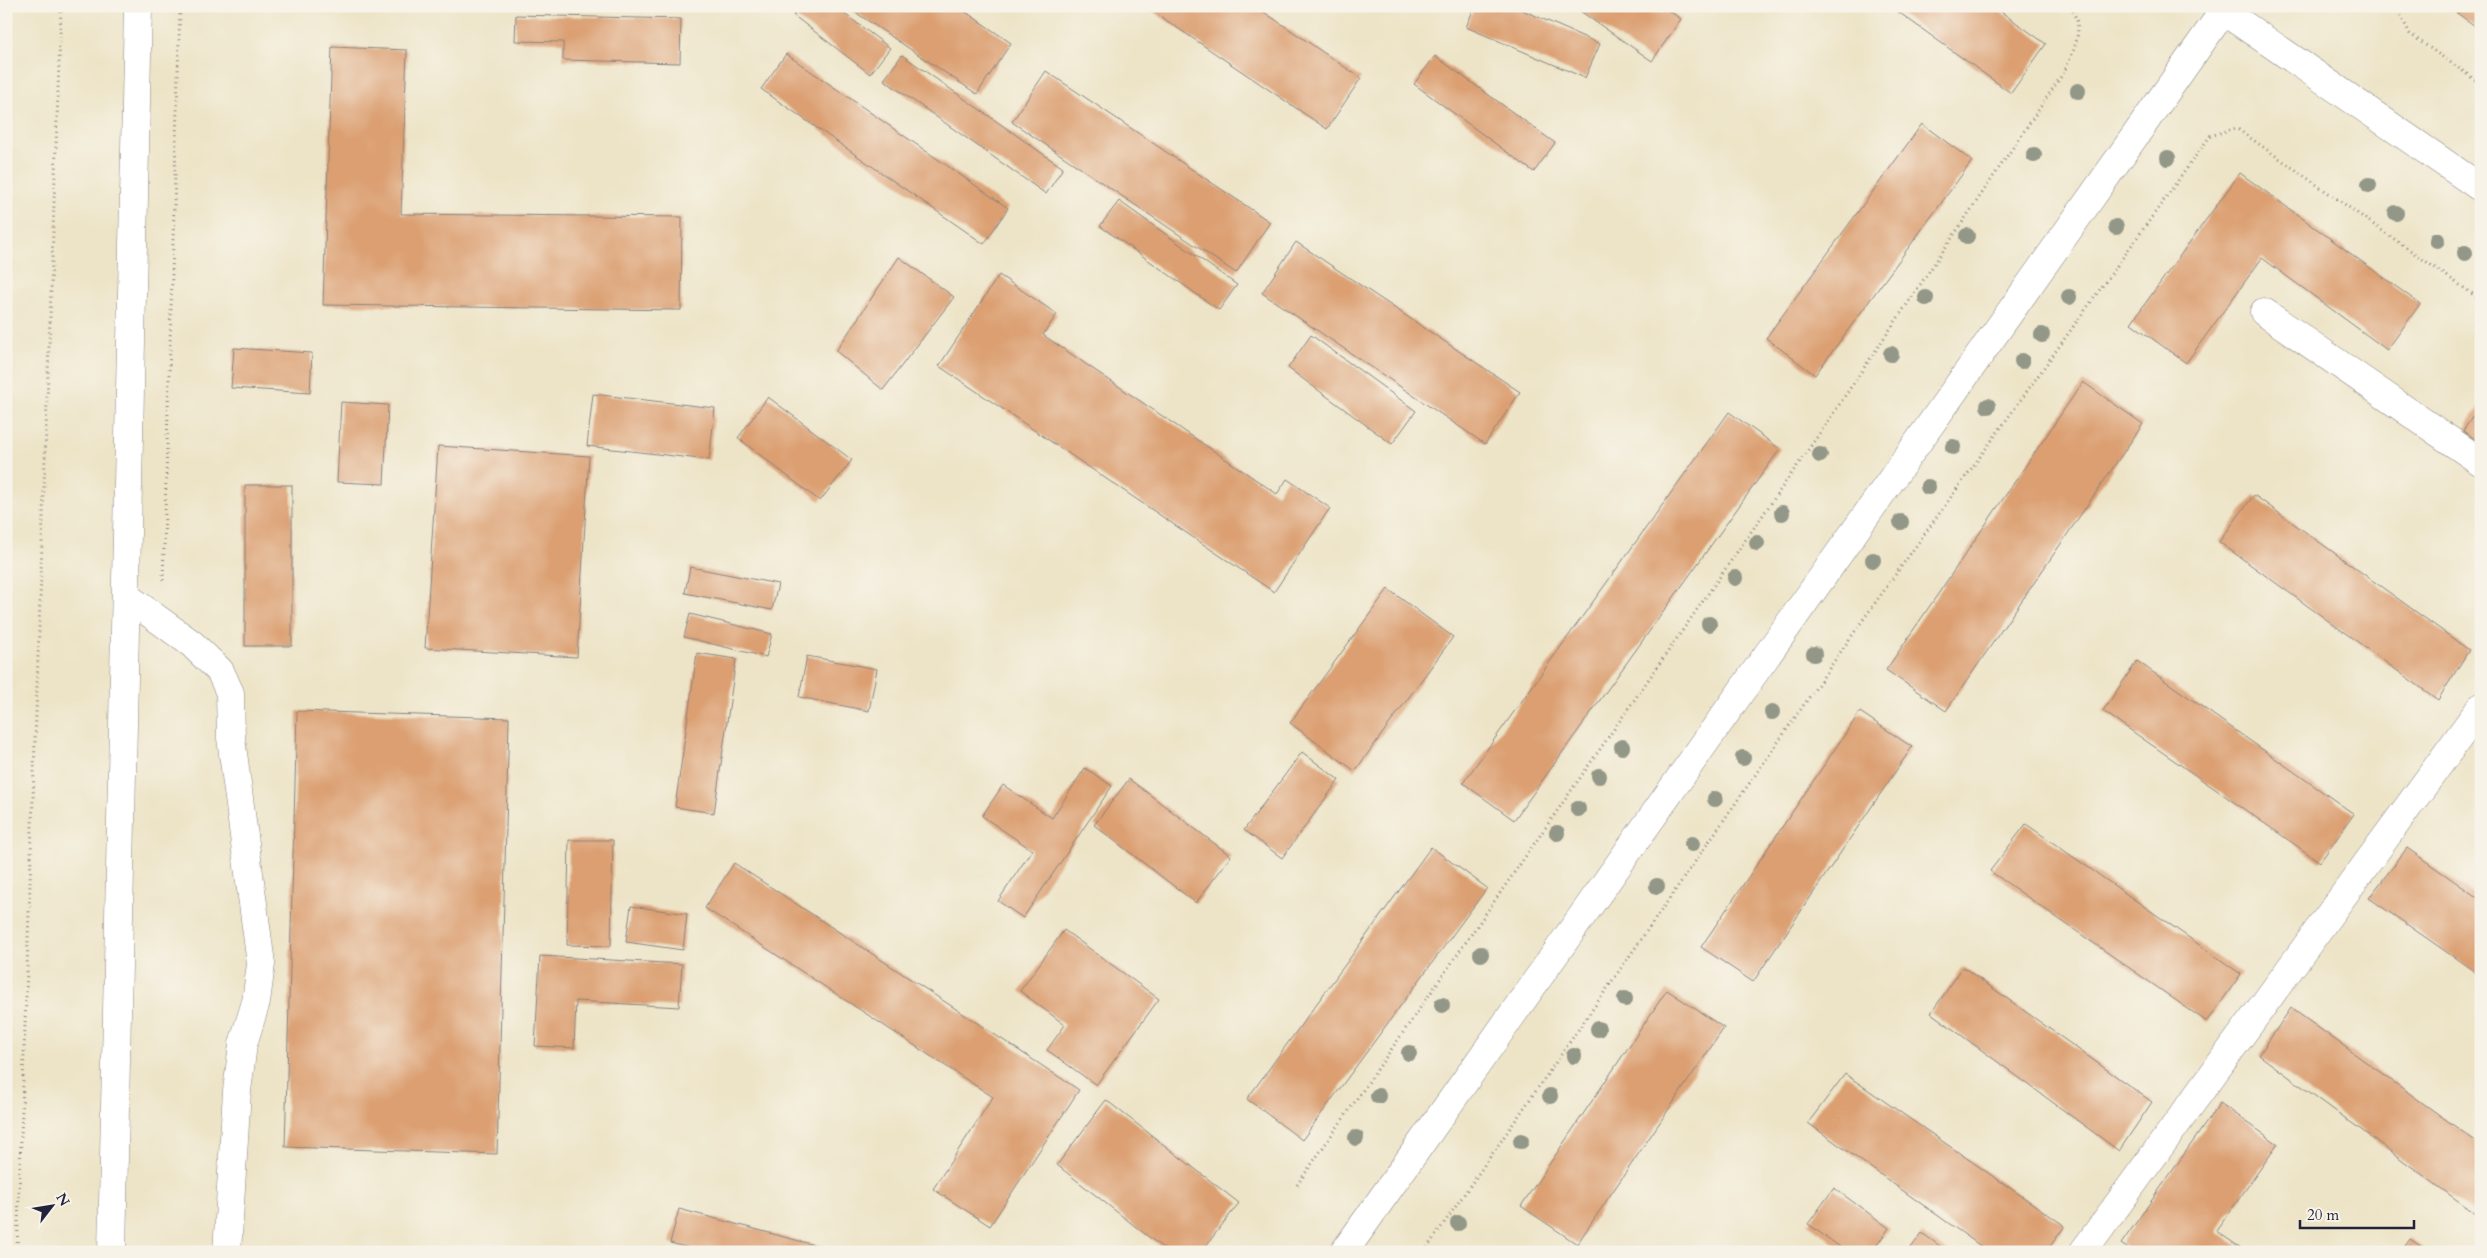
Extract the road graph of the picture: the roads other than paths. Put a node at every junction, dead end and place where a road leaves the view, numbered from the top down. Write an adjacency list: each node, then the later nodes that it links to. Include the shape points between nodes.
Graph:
1 (138, 6): 6 (main road)
2 (2222, 8): 3 (main road); 10 (main road)
3 (2481, 188)
4 (2264, 312): 5 (main road)
5 (2481, 462)
6 (126, 596): 8 (main road); 9 (main road, via 192,644 220,671 230,693 232,738 262,964 256,1002 243,1044 237,1090)
7 (2481, 707): 11 (main road)
8 (112, 1252)
9 (227, 1252)
10 (1344, 1252)
11 (2083, 1252)

